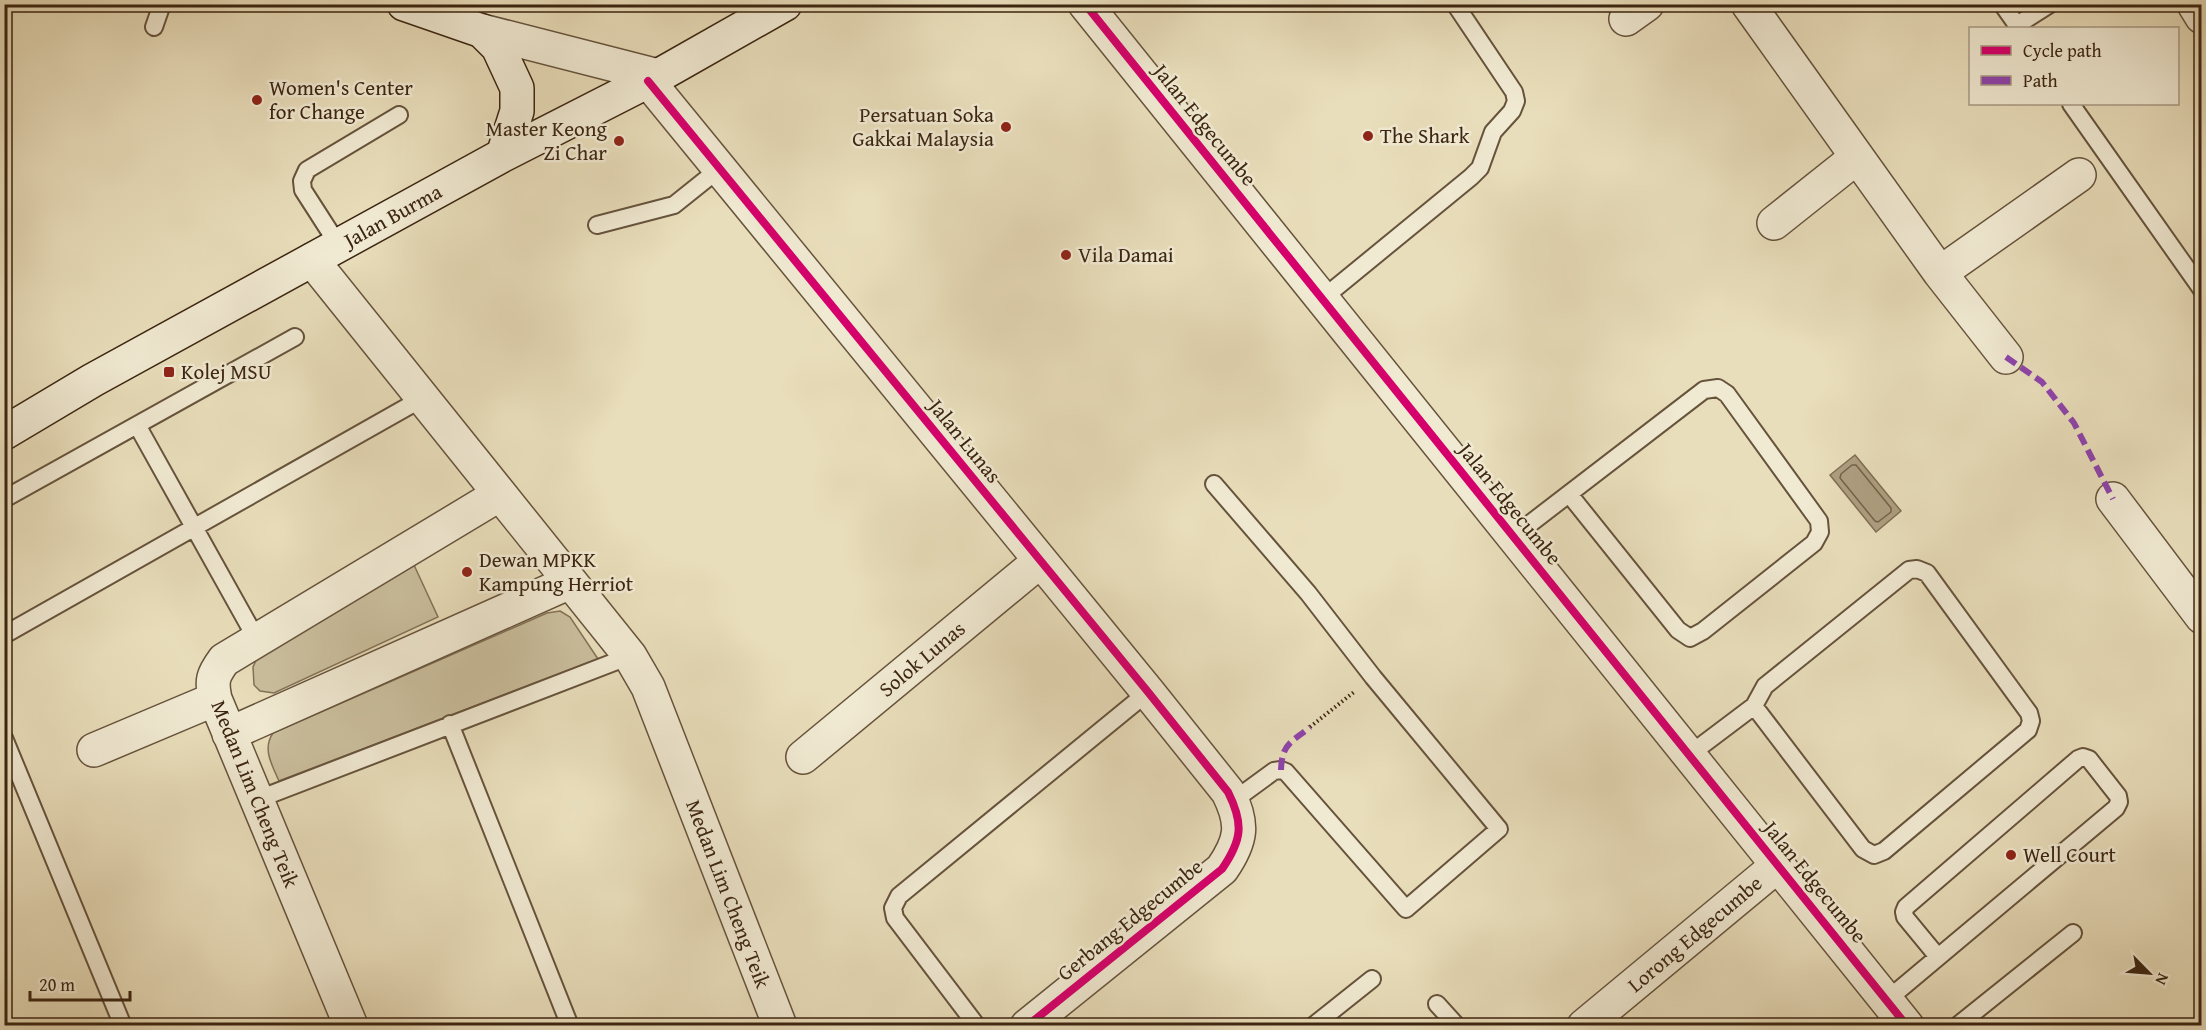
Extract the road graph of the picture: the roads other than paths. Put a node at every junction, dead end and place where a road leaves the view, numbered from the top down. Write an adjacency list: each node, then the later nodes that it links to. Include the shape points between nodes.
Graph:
1 (162, 4): 11 (lane)
2 (404, 4): 13 (street)
3 (785, 4): 14 (street, Jalan Burma)
4 (1085, 4): 26 (street, Jalan Edgecumbe)
5 (1455, 4): 26 (lane, via 1514,92 1512,111 1493,132 1480,168 1471,177)
6 (1748, 4): 18 (street)
7 (2002, 4): 12 (lane)
8 (2050, 4): 12 (lane)
9 (2194, 4): 10 (street)
10 (2202, 17)
11 (154, 27)
12 (2018, 27)
13 (482, 32): 14 (street); 17 (street, via 498,47 518,88 517,111)
14 (653, 79): 17 (street, Jalan Burma); 19 (street, Jalan Lunas)
15 (2072, 105): 25 (lane)
16 (399, 115): 23 (lane, via 304,175 303,190)
17 (503, 155): 23 (street, Jalan Burma)
18 (1857, 157): 21 (street); 24 (street)
19 (719, 170): 22 (lane, via 674,205); 39 (street, Jalan Lunas)
20 (2079, 175): 24 (street)
21 (1774, 223)
22 (597, 225)
23 (326, 253): 29 (street, Medan Lim Cheng Teik); 31 (street, Jalan Burma, via 93,380)
24 (1940, 273): 28 (street)
25 (2202, 290)
26 (1322, 299): 38 (street, Jalan Edgecumbe)
27 (295, 337): 30 (lane)
28 (2006, 357)
29 (423, 398): 33 (street, Medan Lim Cheng Teik); 37 (lane)
30 (137, 425): 35 (lane); 37 (lane)
31 (4, 434)
32 (1214, 484): 55 (lane, via 1308,593 1499,829 1406,909 1286,772 1274,771)
33 (500, 494): 40 (street, Medan Lim Cheng Teik); 43 (street, Medan Lim Cheng Teik)
34 (1569, 494): 34 (lane, via 1704,390 1718,388 1727,394 1819,521 1820,532 1814,543 1690,638 1678,630); 38 (lane)
35 (4, 499)
36 (2113, 499): 41 (street)
37 (194, 528): 42 (lane); 43 (lane)
38 (1514, 536): 52 (street, Jalan Edgecumbe)
39 (1040, 561): 45 (street, Jalan Lunas); 53 (street, Solok Lunas)
40 (570, 582): 44 (street, Medan Lim Cheng Teik); 49 (street)
41 (2202, 617)
42 (4, 635)
43 (257, 640): 46 (street, Medan Lim Cheng Teik, via 224,660 214,673)
44 (630, 656): 48 (lane); 65 (street, Medan Lim Cheng Teik, via 648,687)
45 (1148, 692): 55 (street, Jalan Lunas, via 1228,792); 66 (lane, via 899,896 893,908 895,918)
46 (215, 699): 49 (street, Medan Lim Cheng Teik); 51 (street)
47 (1754, 706): 47 (lane, via 1765,686 1909,570 1917,569 1927,573 2031,721 2028,730 1884,851 1874,855 1863,849); 52 (lane)
48 (450, 724): 54 (lane); 64 (lane)
49 (229, 734): 54 (street, Medan Lim Cheng Teik)
50 (4, 738): 62 (lane)
51 (94, 750)
52 (1689, 755): 56 (street, Jalan Edgecumbe)
53 (803, 757)
54 (256, 800): 63 (street, Medan Lim Cheng Teik)
55 (1237, 816): 67 (street, Gerbang Edgecumbe, via 1235,850 1222,869)
56 (1778, 865): 60 (street, Jalan Edgecumbe); 70 (street, Lorong Edgecumbe)
57 (2073, 933): 72 (lane)
58 (1938, 957): 58 (lane, via 2116,808 2118,796 2089,759 2078,759 1906,907 1905,917); 60 (lane)
59 (1372, 979): 68 (lane)
60 (1887, 1000): 71 (street, Jalan Edgecumbe)
61 (1437, 1004): 69 (lane)
62 (123, 1026)
63 (351, 1026)
64 (570, 1026)
65 (780, 1026)
66 (977, 1026)
67 (1027, 1026)
68 (1313, 1026)
69 (1457, 1026)
70 (1584, 1026)
71 (1907, 1026)
72 (1957, 1026)

